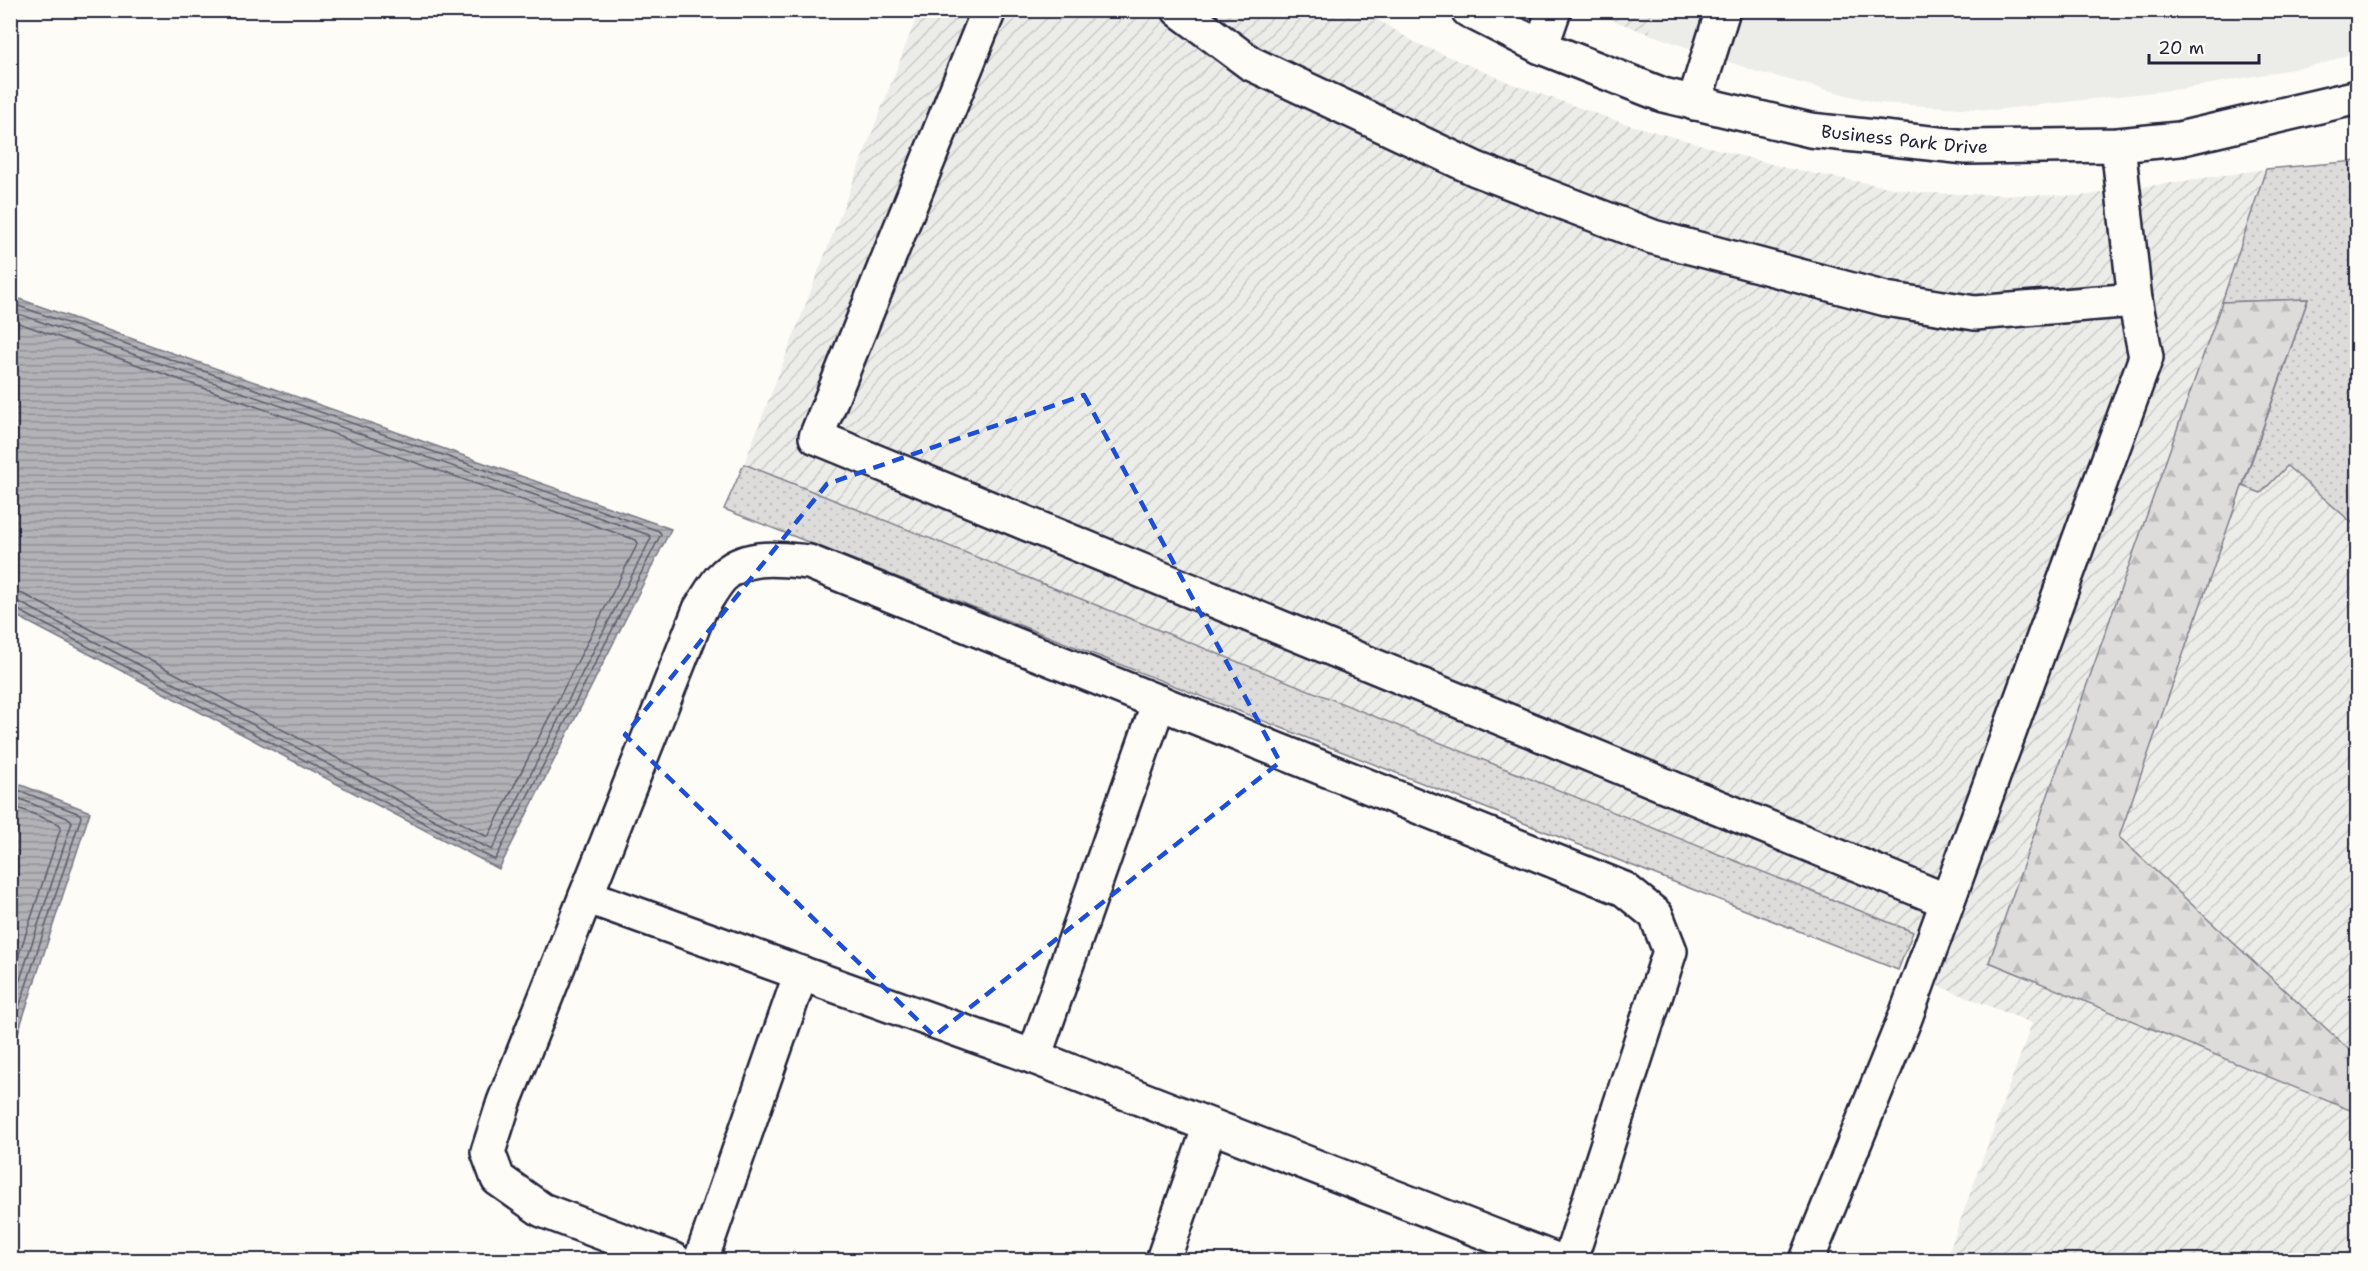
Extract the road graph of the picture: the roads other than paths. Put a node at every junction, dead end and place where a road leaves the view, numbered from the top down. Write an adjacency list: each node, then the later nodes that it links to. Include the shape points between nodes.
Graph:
1 (989, 10): 13 (street, via 816,437)
2 (1179, 10): 10 (street, via 1250,63 1476,169 1653,237 1886,299 1975,314)
3 (1468, 10): 6 (street, Business Park Drive)
4 (1554, 10): 6 (street)
5 (1723, 10): 8 (street)
6 (1541, 48): 8 (street, Business Park Drive)
7 (2358, 97): 9 (street, Business Park Drive, via 2179,139)
8 (1694, 103): 9 (street, Business Park Drive, via 1810,130 1966,147)
9 (2118, 146): 10 (street)
10 (2135, 300): 13 (street, via 2146,357)
11 (1159, 702): 12 (street, via 809,562 768,558 738,564 721,578 700,609); 15 (street); 21 (street, via 1624,889 1656,915 1670,951)
12 (586, 896): 14 (street); 17 (street, via 488,1152 498,1179 542,1210)
13 (1947, 901): 22 (street, via 1905,1018)
14 (801, 973): 15 (street); 18 (street)
15 (1034, 1057): 16 (street)
16 (1210, 1126): 19 (street); 20 (street)
17 (674, 1260)
18 (701, 1260)
19 (1163, 1260)
20 (1556, 1260)
21 (1570, 1260)
22 (1807, 1260)

